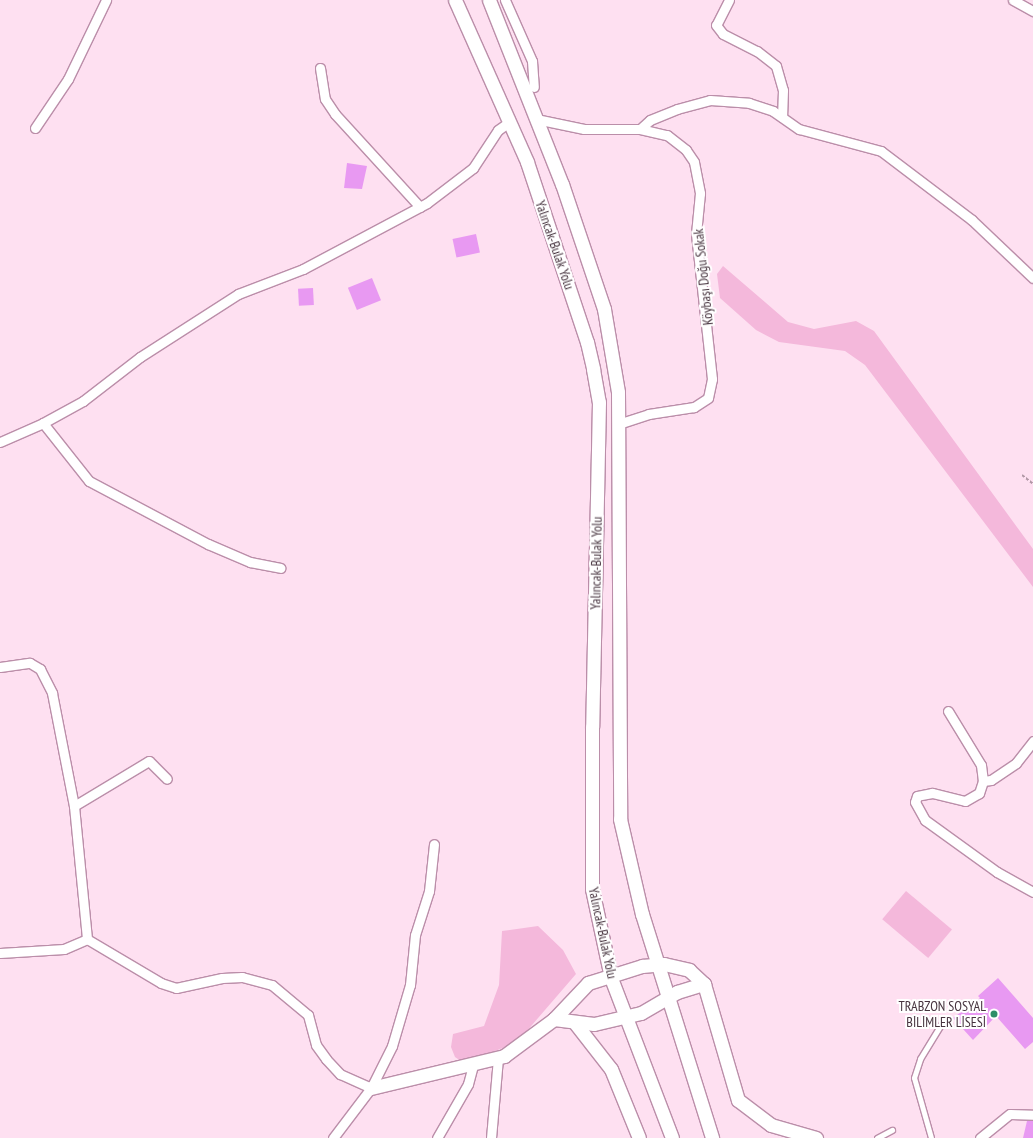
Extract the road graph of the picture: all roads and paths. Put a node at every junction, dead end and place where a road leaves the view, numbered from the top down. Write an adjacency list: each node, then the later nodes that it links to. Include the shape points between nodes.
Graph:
1 (106, 0): 13 (street, via 68,79)
2 (455, 0): 12 (main road, Yalıncak-Bulak Yolu)
3 (489, 0): 11 (main road, Yalıncak-Bulak Yolu)
4 (506, 0): 9 (street, via 532,61)
5 (729, 0): 10 (street, via 716,25 723,34 757,51 776,66 783,90)
6 (1013, 0): 7 (street)
7 (1033, 11)
8 (320, 68): 15 (street, via 325,99 335,114)
9 (534, 87)
10 (782, 117): 14 (street, via 749,104 710,100 670,112); 16 (street, via 799,129 881,151 967,215)
11 (536, 119): 14 (street, Köybaşı Doğu Sokak, via 584,129); 18 (main road, Yalıncak-Bulak Yolu, via 604,309 618,392)
12 (509, 122): 15 (street, via 498,130 473,168); 34 (main road, Yalıncak-Bulak Yolu, via 527,162 587,342 598,402 591,822 595,909)
13 (34, 128)
14 (640, 129): 18 (street, Köybaşı Doğu Sokak, via 667,135 686,150 694,162 700,193 696,234 712,378 708,398 694,407 649,414)
15 (420, 207): 17 (street, via 303,269 238,294 140,357 83,401)
16 (1033, 278)
17 (43, 424): 19 (street); 22 (street, via 89,481 208,544 250,562)
18 (619, 424): 33 (main road, Yalıncak-Bulak Yolu, via 620,819 627,859)
19 (0, 442)
20 (1022, 475): 21 (path)
21 (1033, 484)
22 (280, 568)
23 (0, 667): 28 (street, via 30,663 40,669 52,694)
24 (948, 711): 27 (street, via 981,765)
25 (1033, 741): 27 (street, via 1016,763 991,780)
26 (167, 779): 28 (street, via 149,761)
27 (983, 781): 30 (street, via 978,793 965,801 932,793 917,796 915,802 924,820 997,872)
28 (74, 806): 31 (street)
29 (434, 844): 43 (street, via 429,892 415,935 410,985 392,1046)
30 (1033, 892)
31 (87, 939): 32 (street, via 64,949); 43 (street, via 161,984 176,988 222,978 242,977 272,985 308,1015 316,1044 340,1074)
32 (0, 953)
33 (657, 964): 34 (main road); 35 (main road, via 689,970); 36 (main road, Yalıncak-Bulak Yolu)
34 (611, 978): 37 (main road, Yalıncak-Bulak Yolu); 38 (main road, via 588,983)
35 (704, 984): 36 (main road, via 692,985); 52 (main road, via 738,1100 771,1125)
36 (669, 997): 37 (main road, via 650,1011); 51 (main road, Yalıncak-Bulak Yolu)
37 (624, 1016): 39 (main road, via 594,1024); 50 (main road, Yalıncak-Bulak Yolu)
38 (554, 1019): 39 (main road); 41 (main road, via 517,1048)
39 (575, 1023): 49 (main road, via 611,1069)
40 (942, 1023): 54 (lane, via 920,1059 914,1078)
41 (498, 1058): 42 (main road); 48 (street)
42 (473, 1065): 43 (main road); 47 (street, via 468,1084)
43 (371, 1088): 46 (street)
44 (1033, 1115): 55 (street, via 1010,1114)
45 (892, 1130): 53 (lane)
46 (333, 1138)
47 (437, 1138)
48 (491, 1138)
49 (639, 1138)
50 (672, 1138)
51 (712, 1138)
52 (816, 1138)
53 (877, 1138)
54 (931, 1138)
55 (980, 1138)

